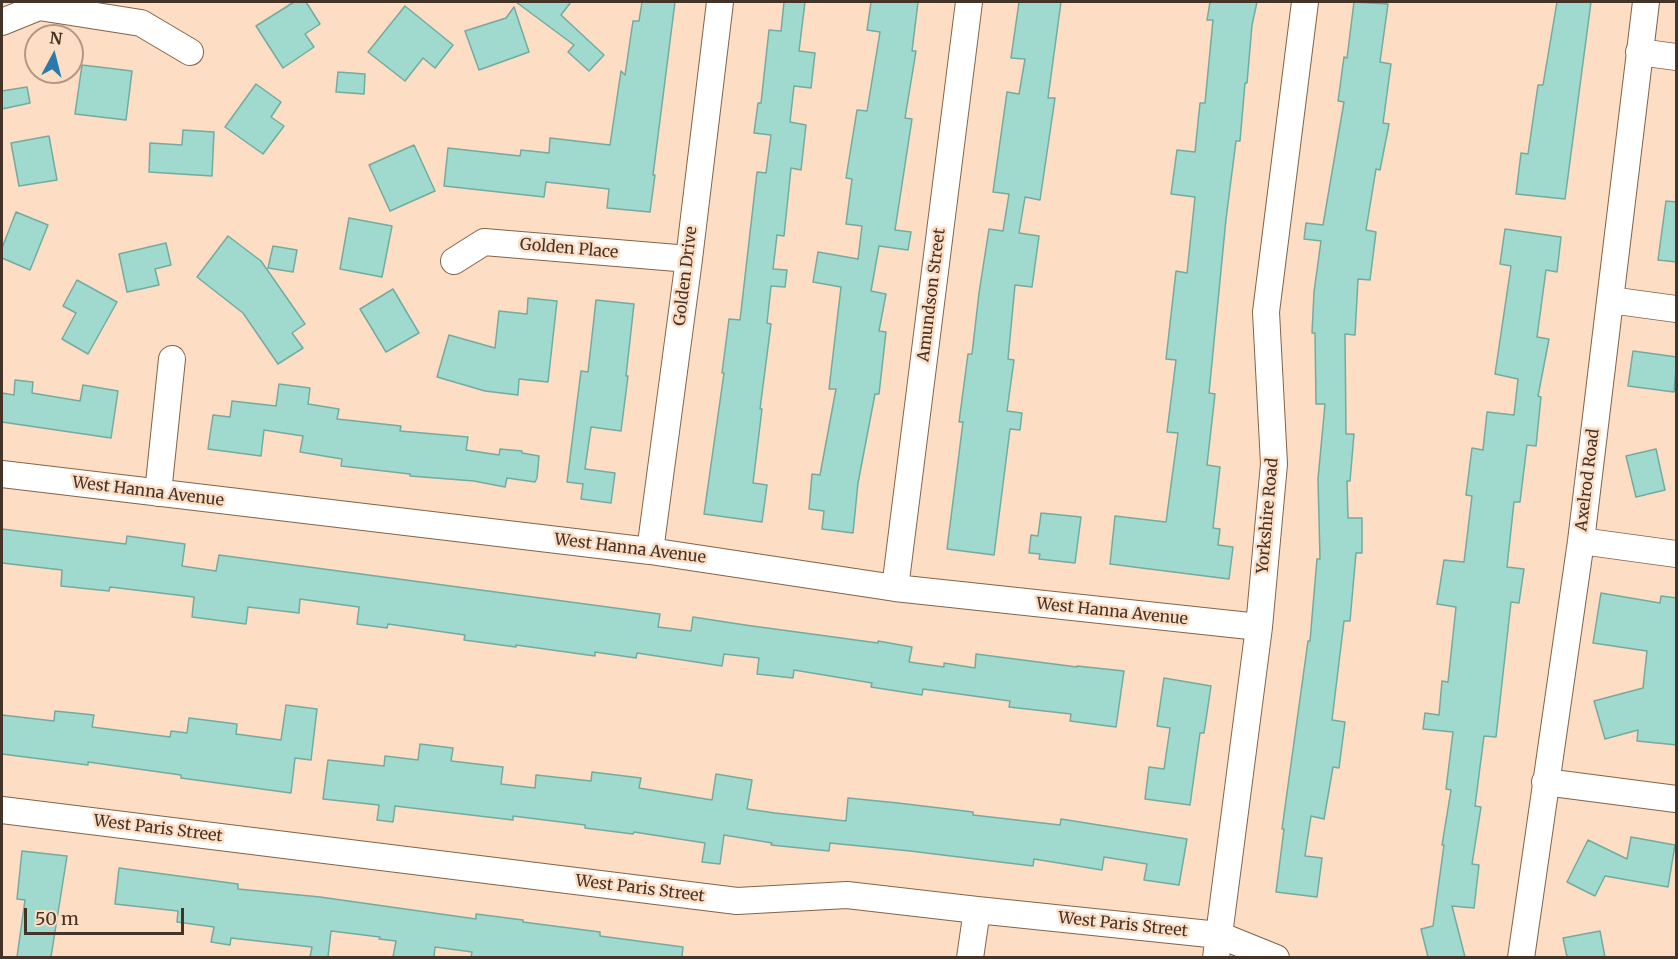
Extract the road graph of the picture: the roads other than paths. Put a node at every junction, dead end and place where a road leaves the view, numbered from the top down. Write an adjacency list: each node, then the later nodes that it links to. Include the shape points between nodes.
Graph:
1 (720, 2): 9 (street, Golden Drive)
2 (969, 2): 19 (street, Amundson Street)
3 (1305, 2): 20 (street, Yorkshire Road, via 1266,312 1274,464)
4 (1646, 2): 7 (street, Axelrod Road)
5 (2, 22): 6 (street, via 39,7 50,8 141,23)
6 (190, 52)
7 (1639, 52): 8 (street); 11 (street, Axelrod Road)
8 (1677, 57)
9 (689, 259): 10 (street, Golden Place, via 484,242); 17 (street, Golden Drive)
10 (454, 261)
11 (1610, 300): 12 (street); 16 (street, Axelrod Road)
12 (1677, 309)
13 (172, 359): 15 (street)
14 (2, 474): 15 (street, West Hanna Avenue)
15 (158, 493): 17 (street, West Hanna Avenue)
16 (1581, 541): 18 (street); 21 (street, Axelrod Road)
17 (650, 550): 19 (street, West Hanna Avenue)
18 (1677, 554)
19 (895, 588): 20 (street, West Hanna Avenue)
20 (1258, 627): 25 (street, Yorkshire Road)
21 (1545, 782): 22 (street); 28 (street, Axelrod Road)
22 (1677, 799)
23 (2, 810): 24 (street, West Paris Street, via 737,901 847,895)
24 (977, 910): 25 (street, West Paris Street); 26 (street)
25 (1217, 946): 27 (street, West Paris Street)
26 (970, 957)
27 (1276, 957)
28 (1521, 957)

